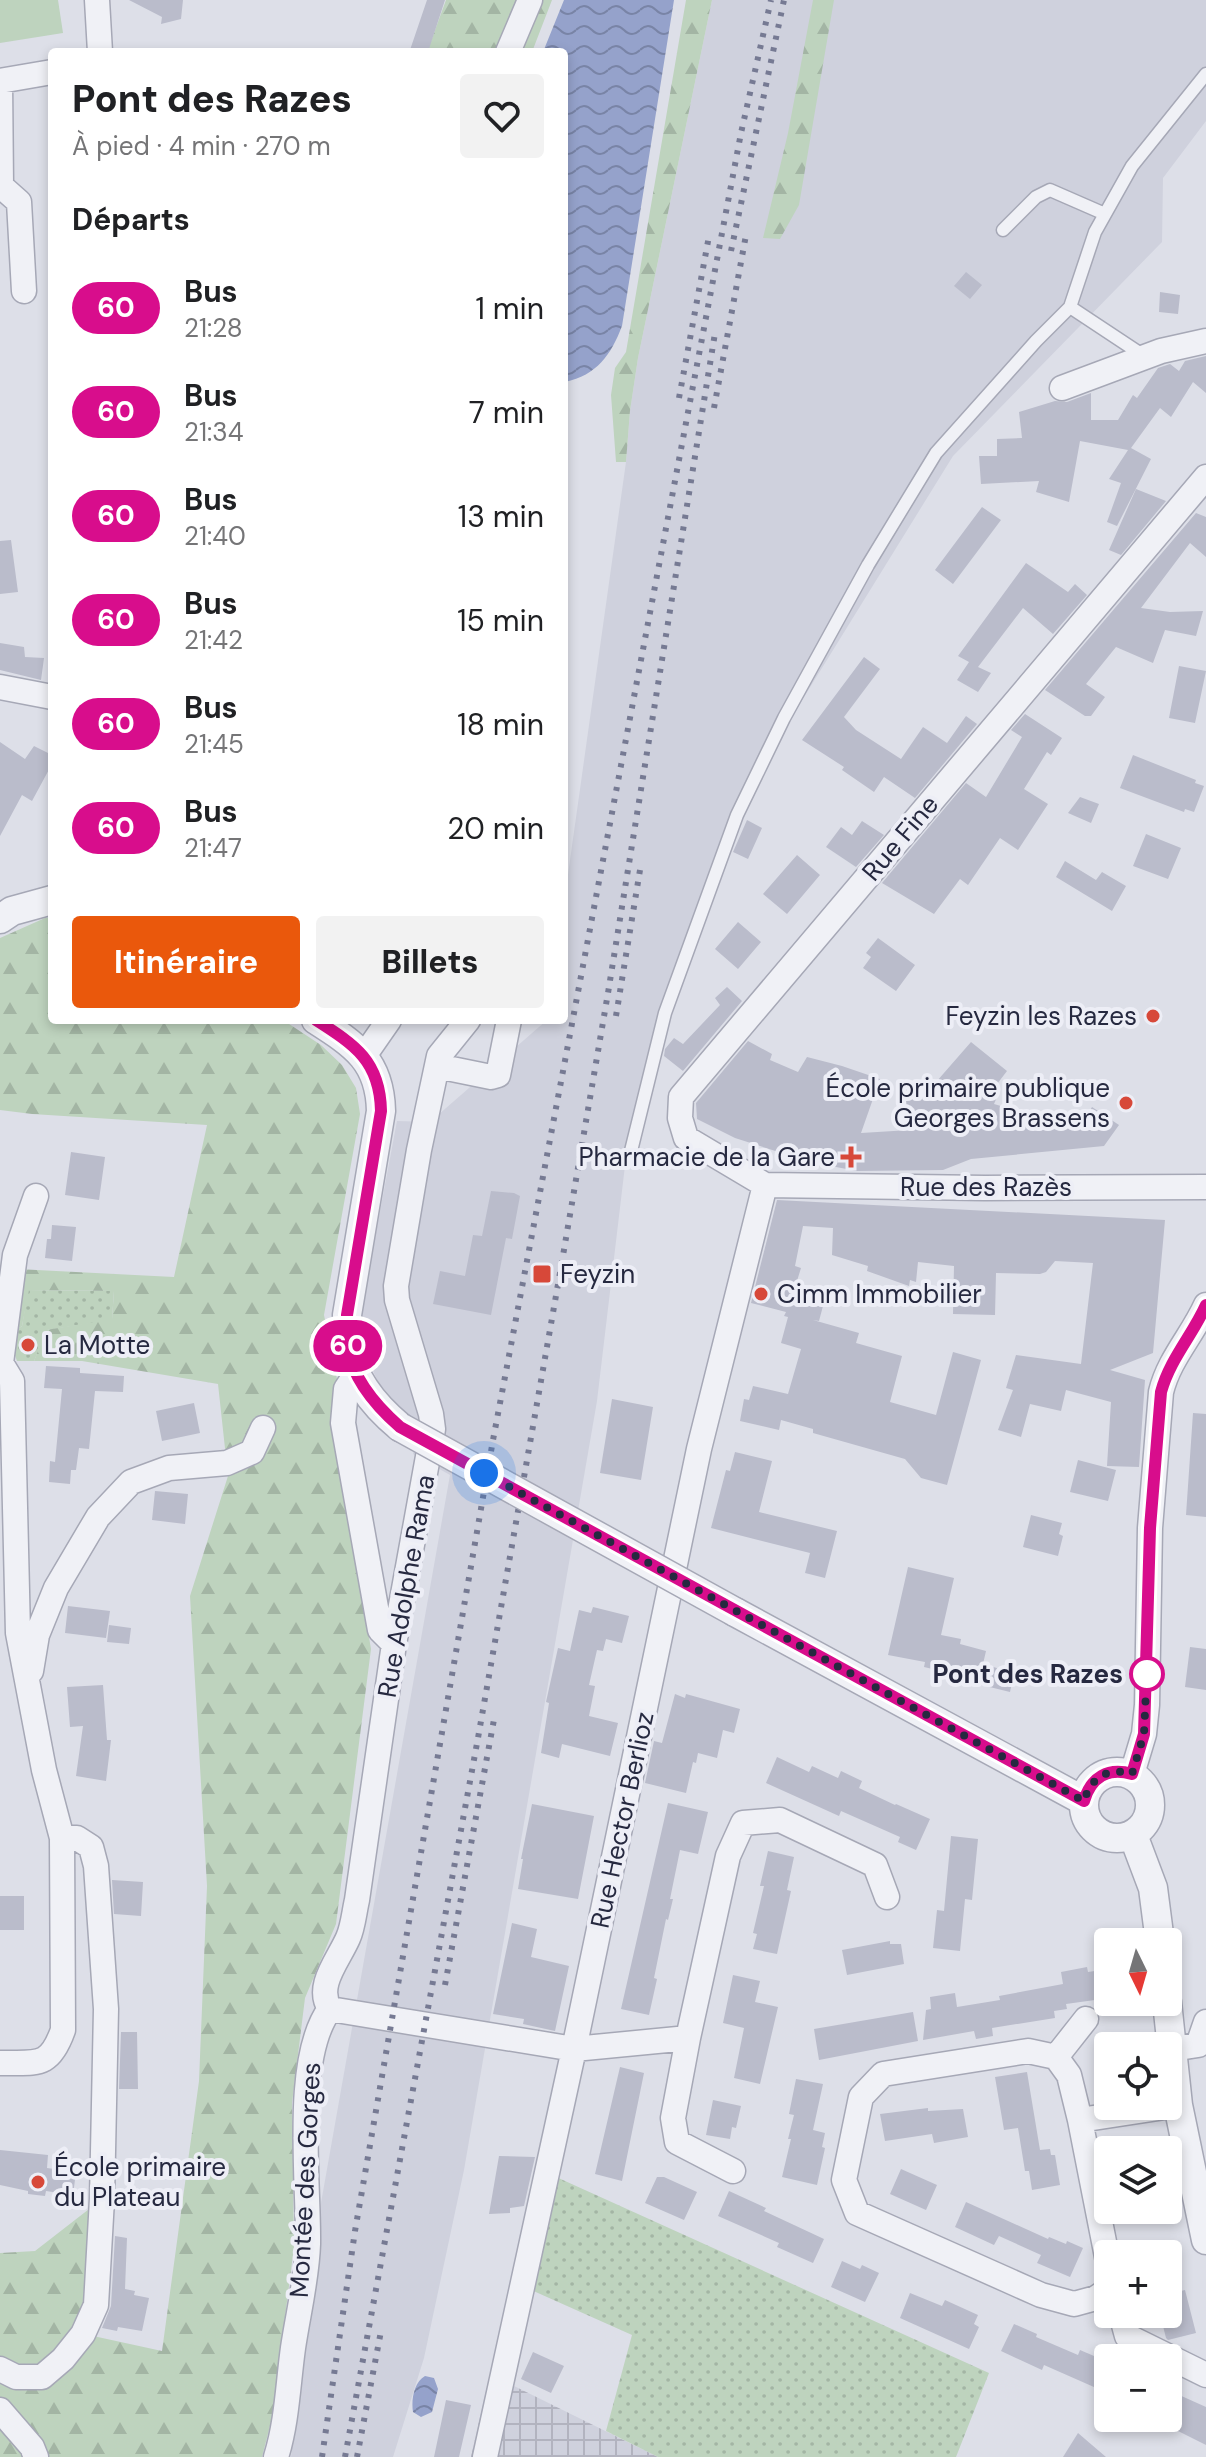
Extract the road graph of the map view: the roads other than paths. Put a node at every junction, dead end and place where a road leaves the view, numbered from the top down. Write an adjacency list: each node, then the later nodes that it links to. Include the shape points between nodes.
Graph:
1 (97, 0): 3 (street)
2 (530, 0): 4 (street)
3 (100, 48)
4 (510, 48)
5 (48, 73): 9 (street, via 0,81 1,186 19,202)
6 (1206, 74): 7 (lane, via 1132,166)
7 (1105, 214): 8 (lane, via 1050,190); 10 (lane)
8 (1003, 230)
9 (24, 291)
10 (1070, 307): 12 (lane); 25 (lane, via 936,453 784,718 737,815 665,1013)
11 (1206, 341): 12 (street)
12 (1146, 357): 13 (street)
13 (1062, 388)
14 (1206, 477): 26 (street, Rue Fine, via 681,1097 686,1138)
15 (0, 687): 16 (street)
16 (48, 696)
17 (48, 901): 18 (street)
18 (0, 919)
19 (322, 1024): 23 (street)
20 (386, 1024): 23 (street)
21 (465, 1024): 24 (street, Rue Adolphe Rama)
22 (508, 1024): 24 (street, via 498,1075)
23 (364, 1056): 32 (street, via 380,1090 381,1111 347,1315 348,1349)
24 (437, 1066): 35 (street, Rue Adolphe Rama, via 396,1286 433,1429)
25 (630, 1155)
26 (765, 1185): 27 (street, Rue des Razès); 48 (street, Rue Hector Berlioz, via 699,1449)
27 (1206, 1187)
28 (36, 1196): 31 (street, via 15,1255)
29 (1206, 1305): 30 (street)
30 (1197, 1340): 37 (street, via 1166,1375 1161,1392 1150,1528 1144,1734)
31 (1, 1363): 34 (street, via 12,1381)
32 (356, 1374): 35 (street, via 346,1389 343,1423 380,1630); 38 (street, bridge, via 378,1408 400,1427)
33 (263, 1428): 36 (street, via 252,1452 227,1463 169,1468 131,1482 98,1517 56,1588 37,1635)
34 (8, 1592): 36 (street)
35 (394, 1644): 43 (street, Rue Adolphe Rama, via 357,1900 349,1935 325,1987)
36 (28, 1685): 40 (street)
37 (1132, 1774): 38 (street, via 1101,1775); 39 (street, via 1147,1789 1150,1810)
38 (1084, 1801): 39 (street, via 1087,1821 1102,1835)
39 (1133, 1835): 42 (street, via 1153,1888)
40 (62, 1838): 50 (street, via 63,2030 56,2050 40,2062); 59 (street, via 77,1838 91,1847 104,1958 106,2063 96,2305 83,2334 42,2377 16,2377)
41 (887, 1897): 46 (street, via 875,1865 780,1820 743,1823 728,1856)
42 (1158, 1928)
43 (330, 2009): 48 (street); 63 (street, Montée des Gorges, via 315,2037 310,2065 308,2247)
44 (1086, 2019): 49 (street)
45 (1206, 2022): 47 (street, via 1198,2045)
46 (688, 2038): 48 (street); 54 (street, via 673,2118 677,2142)
47 (1182, 2047)
48 (574, 2049): 64 (street, Rue Hector Berlioz)
49 (1056, 2057): 52 (street, via 1069,2075); 57 (street, via 1028,2051 883,2074 861,2097 844,2180 857,2213 1041,2295 1074,2304)
50 (0, 2063)
51 (1094, 2118): 52 (street)
52 (1080, 2120): 55 (street)
53 (1181, 2120): 56 (street)
54 (733, 2171)
55 (1104, 2240)
56 (1206, 2240)
57 (1094, 2299)
58 (1125, 2328): 60 (street, via 1127,2336)
59 (0, 2369)
60 (1206, 2375)
61 (0, 2410): 62 (street)
62 (36, 2457)
63 (276, 2457)
64 (485, 2457)

